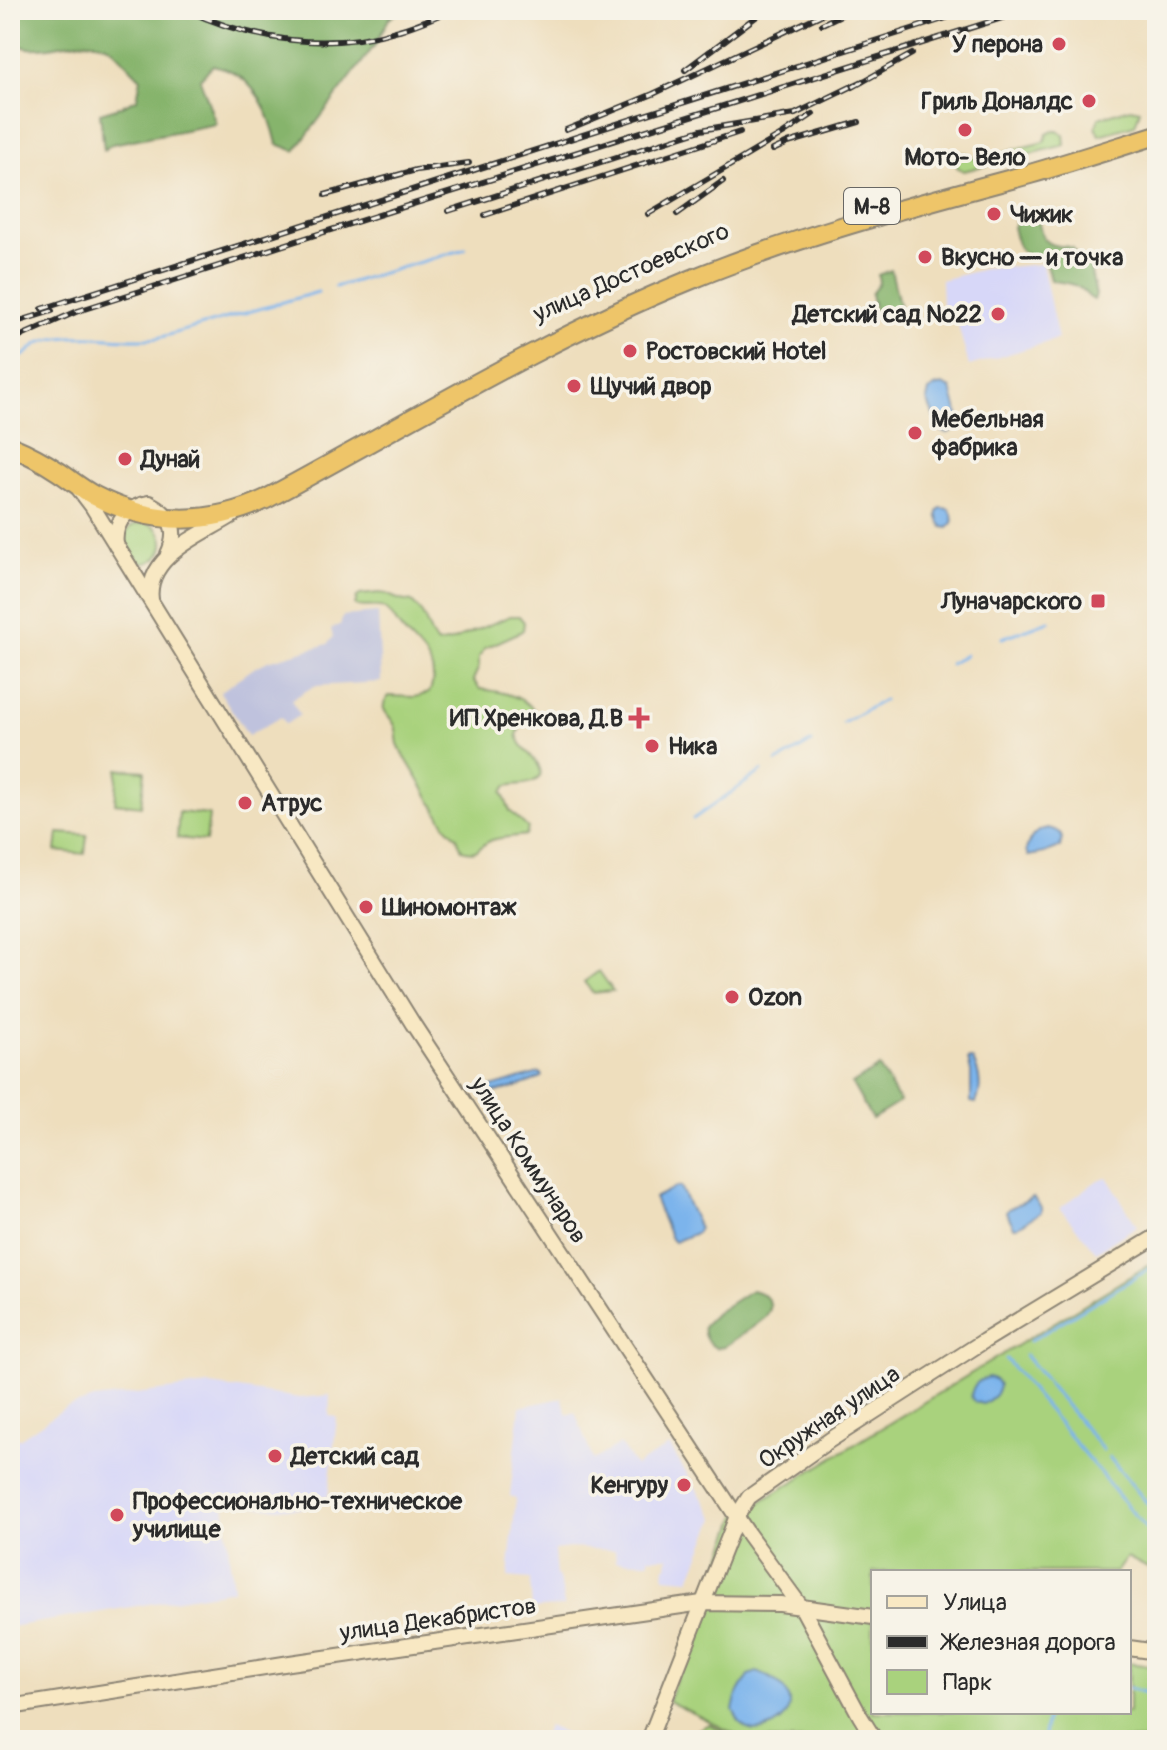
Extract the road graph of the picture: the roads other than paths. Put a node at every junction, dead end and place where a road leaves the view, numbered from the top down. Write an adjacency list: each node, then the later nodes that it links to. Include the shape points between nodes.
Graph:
1 (1157, 126): 6 (highway, улица Достоевского / М-8, via 750,245 595,309 245,497 196,507)
2 (1157, 135): 8 (highway, улица Достоевского / М-8, via 815,234 689,281 590,324)
3 (10, 435): 6 (highway, М-8, via 109,490)
4 (10, 446): 5 (highway, М-8)
5 (73, 481): 7 (highway, М-8); 10 (street, улица Коммунаров)
6 (149, 503): 7 (street); 9 (street)
7 (131, 510): 9 (highway, М-8); 10 (street, via 118,525)
8 (240, 510): 9 (highway, улица Достоевского / М-8, via 200,518); 11 (street)
9 (166, 517): 11 (street, via 175,533)
10 (117, 548): 12 (street, улица Коммунаров)
11 (165, 559): 12 (street, via 150,569); 13 (street, via 153,575)
12 (126, 563): 13 (street, улица Коммунаров)
13 (151, 600): 15 (street, улица Коммунаров, via 413,1024)
14 (1157, 1236): 15 (street, Окружная улица, via 830,1440 749,1497)
15 (737, 1516): 16 (street, Окружная улица); 17 (street, улица Коммунаров)
16 (702, 1603): 17 (street, улица Декабристов); 21 (street, улица Декабристов); 22 (street, Окружная улица)
17 (802, 1608): 18 (street, улица Декабристов); 23 (street, улица Коммунаров)
18 (871, 1617)
19 (1131, 1648): 20 (street)
20 (1157, 1652)
21 (10, 1707)
22 (649, 1740)
23 (875, 1740)

